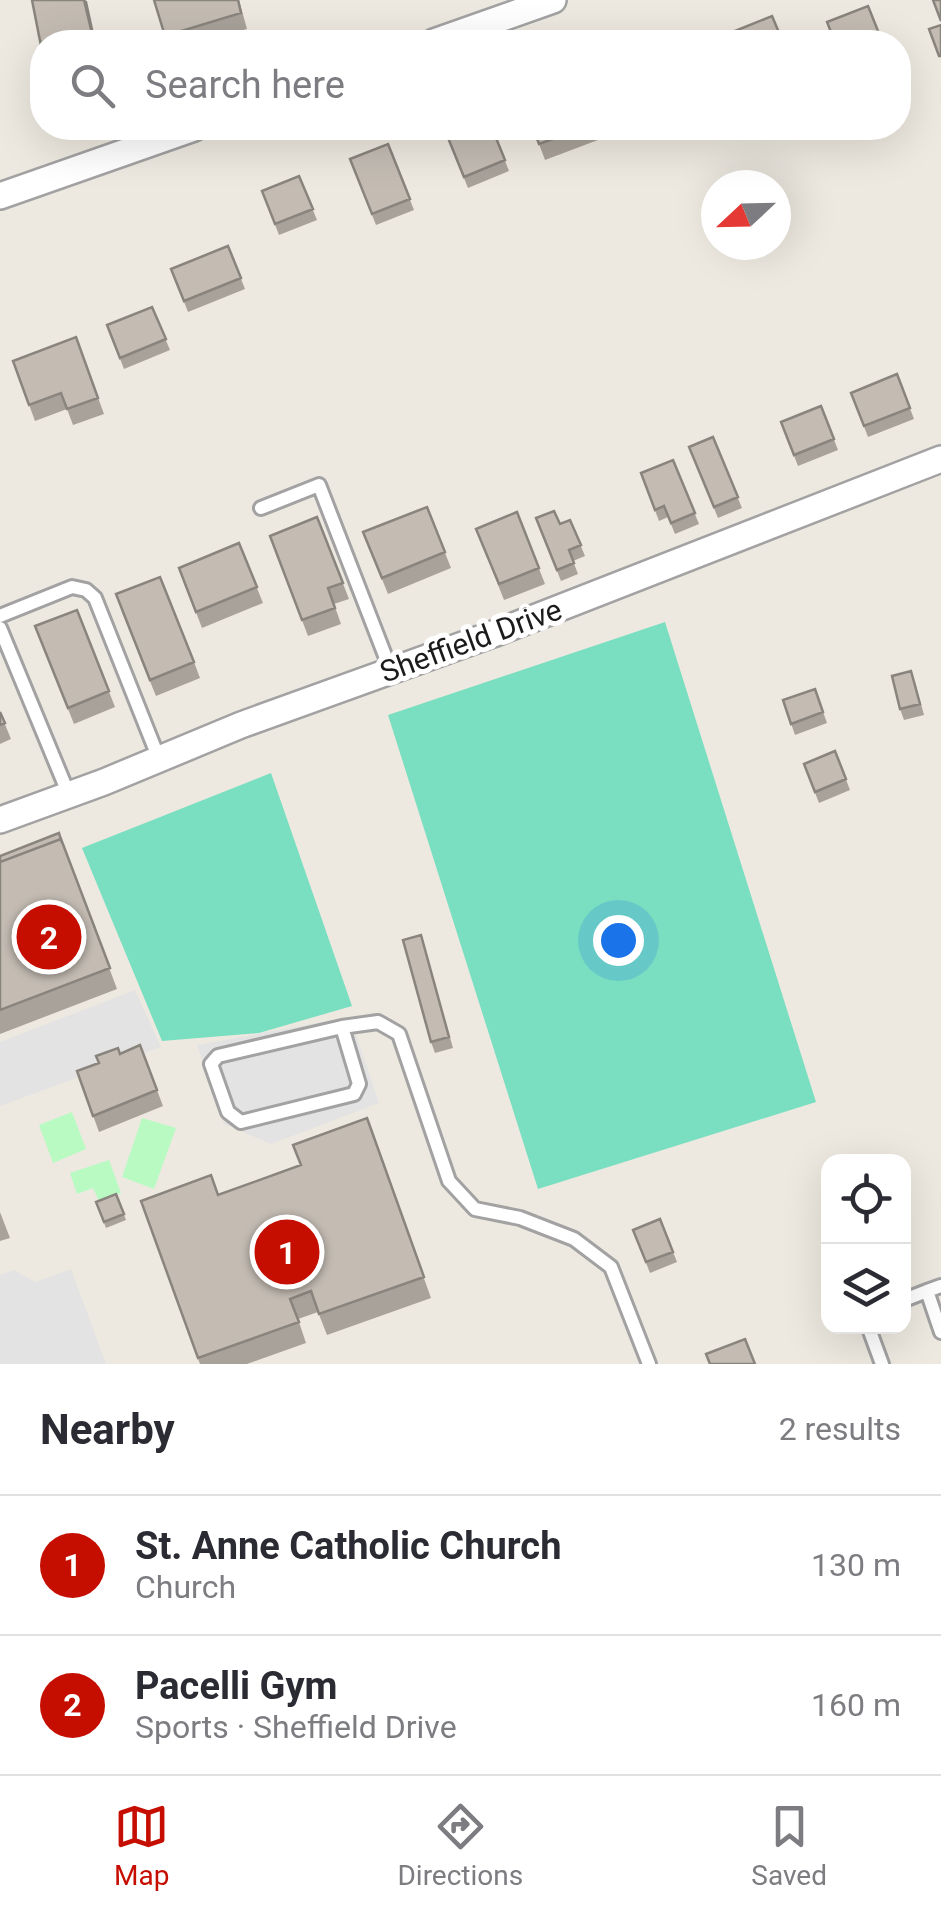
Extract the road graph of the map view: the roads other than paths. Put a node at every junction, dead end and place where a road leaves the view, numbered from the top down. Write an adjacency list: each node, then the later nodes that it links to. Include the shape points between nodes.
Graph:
1 (553, 0): 2 (street)
2 (468, 30)
3 (158, 140): 4 (street)
4 (1, 193)
5 (941, 459): 9 (street, Sheffield Drive)
6 (260, 508): 9 (lane, via 319,484)
7 (0, 616): 10 (lane, via 72,587 96,598)
8 (0, 628): 11 (lane)
9 (391, 670): 10 (street, Sheffield Drive)
10 (159, 758): 11 (street, Sheffield Drive)
11 (70, 795): 12 (street, Sheffield Drive)
12 (0, 820)
13 (342, 1027): 13 (lane, via 359,1084 354,1094 242,1122 228,1112 211,1064 218,1056); 19 (lane, via 378,1022 399,1034 448,1181 476,1210 520,1218 574,1240 611,1267)
14 (941, 1286): 15 (lane)
15 (926, 1291): 16 (lane); 17 (lane)
16 (911, 1297)
17 (941, 1332)
18 (871, 1334): 20 (lane)
19 (649, 1364)
20 (882, 1364)

